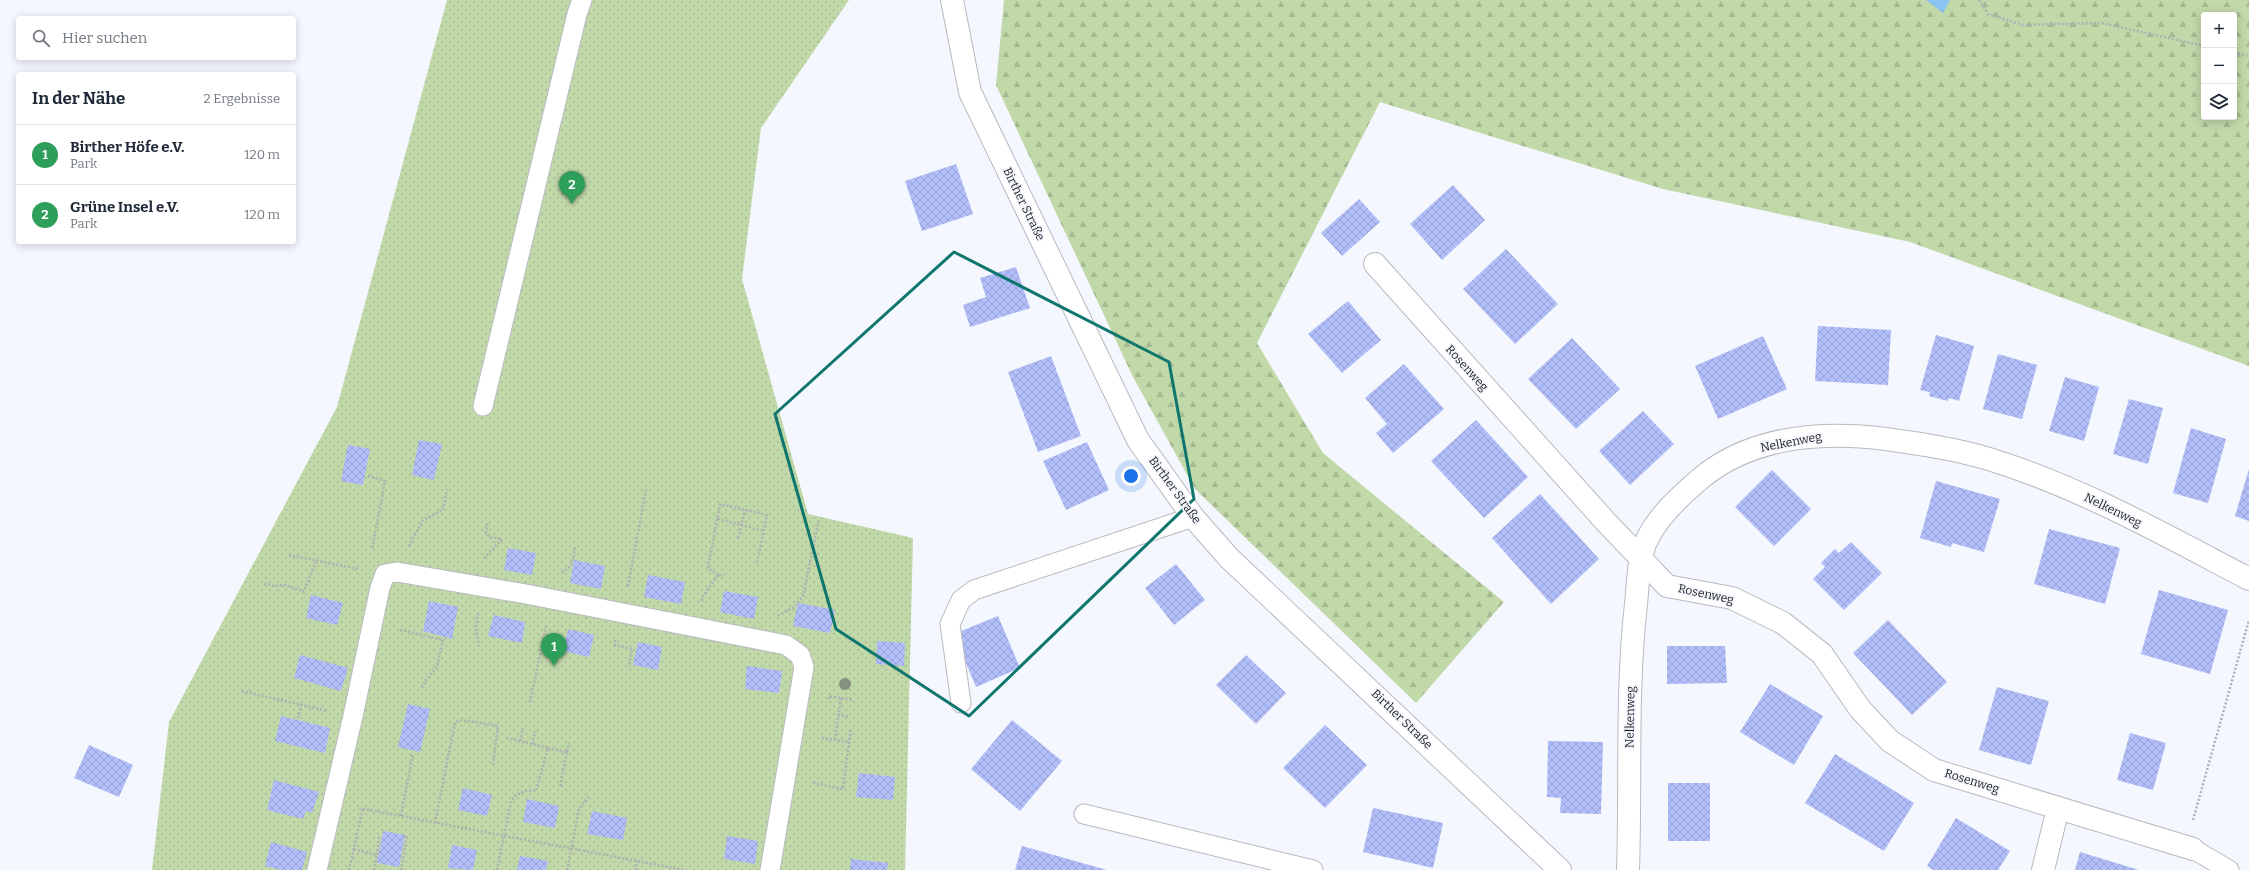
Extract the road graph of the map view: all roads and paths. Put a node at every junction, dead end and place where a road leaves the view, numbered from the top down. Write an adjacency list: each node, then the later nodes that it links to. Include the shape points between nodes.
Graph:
1 (582, 0): 8 (lane, via 576,14)
2 (952, 0): 13 (street, Birther Straße, via 970,92 1138,440)
3 (1978, 0): 4 (path, via 1988,14 2023,25 2102,23)
4 (2201, 45)
5 (2237, 53): 6 (path)
6 (2249, 56)
7 (1375, 264): 23 (street, Rosenweg)
8 (483, 406)
9 (368, 476): 26 (path, via 385,481)
10 (448, 489): 26 (path, via 443,510 424,520 416,530 403,559)
11 (646, 490): 21 (path)
12 (745, 510): 14 (path, via 720,504); 17 (path); 18 (path, via 767,515)
13 (1193, 517): 46 (lane, via 974,590 961,600 950,624); 93 (street, Birther Straße, via 1229,558)
14 (718, 519): 17 (path); 27 (path, via 708,568)
15 (819, 519): 37 (path, via 803,597 794,608 780,614 774,621)
16 (488, 522): 20 (path, via 486,532 489,537 502,539)
17 (741, 525): 18 (path); 19 (path)
18 (764, 531): 25 (path)
19 (738, 538)
20 (501, 542)
21 (634, 554)
22 (289, 555): 24 (path)
23 (1641, 560): 29 (street, Nelkenweg, via 1646,543 1660,520 1682,495 1717,465 1763,445 1813,436 1857,435 1946,448 1989,459 2043,478 2096,501); 71 (street, Rosenweg, via 1666,586 1732,598 1783,623 1822,654 1860,709 1890,741 1934,770); 94 (street, Nelkenweg, via 1632,641)
24 (316, 562): 26 (path, via 366,571); 30 (path, via 303,592 284,585)
25 (757, 562)
26 (385, 570): 31 (lane); 49 (lane)
27 (718, 575): 28 (path); 35 (path, via 703,596)
28 (724, 576)
29 (2249, 580)
30 (264, 584)
31 (483, 587): 32 (lane); 38 (path, via 476,629)
32 (552, 599): 35 (lane); 44 (path)
33 (2249, 620): 79 (path)
34 (402, 623): 40 (path, via 400,630 443,640 437,667)
35 (698, 630): 37 (lane)
36 (634, 642): 39 (path)
37 (769, 643): 66 (lane, via 786,646 800,655 804,667)
38 (479, 646)
39 (632, 650)
40 (422, 688)
41 (242, 691): 47 (path)
42 (841, 697): 43 (path); 45 (path, via 829,696); 48 (path)
43 (853, 700)
44 (530, 702)
45 (828, 703)
46 (961, 703)
47 (301, 705): 49 (path); 51 (path)
48 (838, 715): 50 (path); 57 (path)
49 (353, 716): 69 (lane)
50 (850, 717)
51 (298, 718)
52 (524, 728): 58 (path)
53 (851, 728): 59 (path)
54 (536, 730): 61 (path)
55 (823, 732): 57 (path, via 822,739)
56 (507, 738): 58 (path)
57 (835, 740): 59 (path)
58 (520, 741): 61 (path)
59 (849, 742): 66 (path, via 843,789)
60 (569, 743): 64 (path)
61 (532, 744): 62 (path)
62 (548, 748): 64 (path); 76 (path, via 536,791 516,794 511,801)
63 (413, 752): 73 (path)
64 (567, 752): 67 (path)
65 (493, 765): 74 (path, via 498,726 462,720 455,722)
66 (784, 778): 91 (lane)
67 (560, 786)
68 (589, 795): 78 (path, via 579,809)
69 (333, 803): 70 (path); 83 (lane)
70 (363, 808): 73 (path); 80 (path)
71 (2058, 808): 79 (street, Rosenweg); 95 (street)
72 (1084, 814): 92 (lane)
73 (401, 816): 74 (path)
74 (435, 823): 76 (path)
75 (407, 835): 86 (path)
76 (504, 836): 78 (path); 87 (path)
77 (379, 837): 81 (path)
78 (571, 848): 82 (path); 88 (path)
79 (2189, 848): 96 (lane)
80 (354, 849): 81 (path); 84 (path)
81 (377, 855): 85 (path)
82 (638, 861): 89 (path); 90 (path)
83 (317, 870)
84 (349, 870)
85 (374, 870)
86 (401, 870)
87 (497, 870)
88 (567, 870)
89 (636, 870)
90 (684, 870)
91 (770, 870)
92 (1312, 870)
93 (1560, 870)
94 (1628, 870)
95 (2043, 870)
96 (2229, 870)

